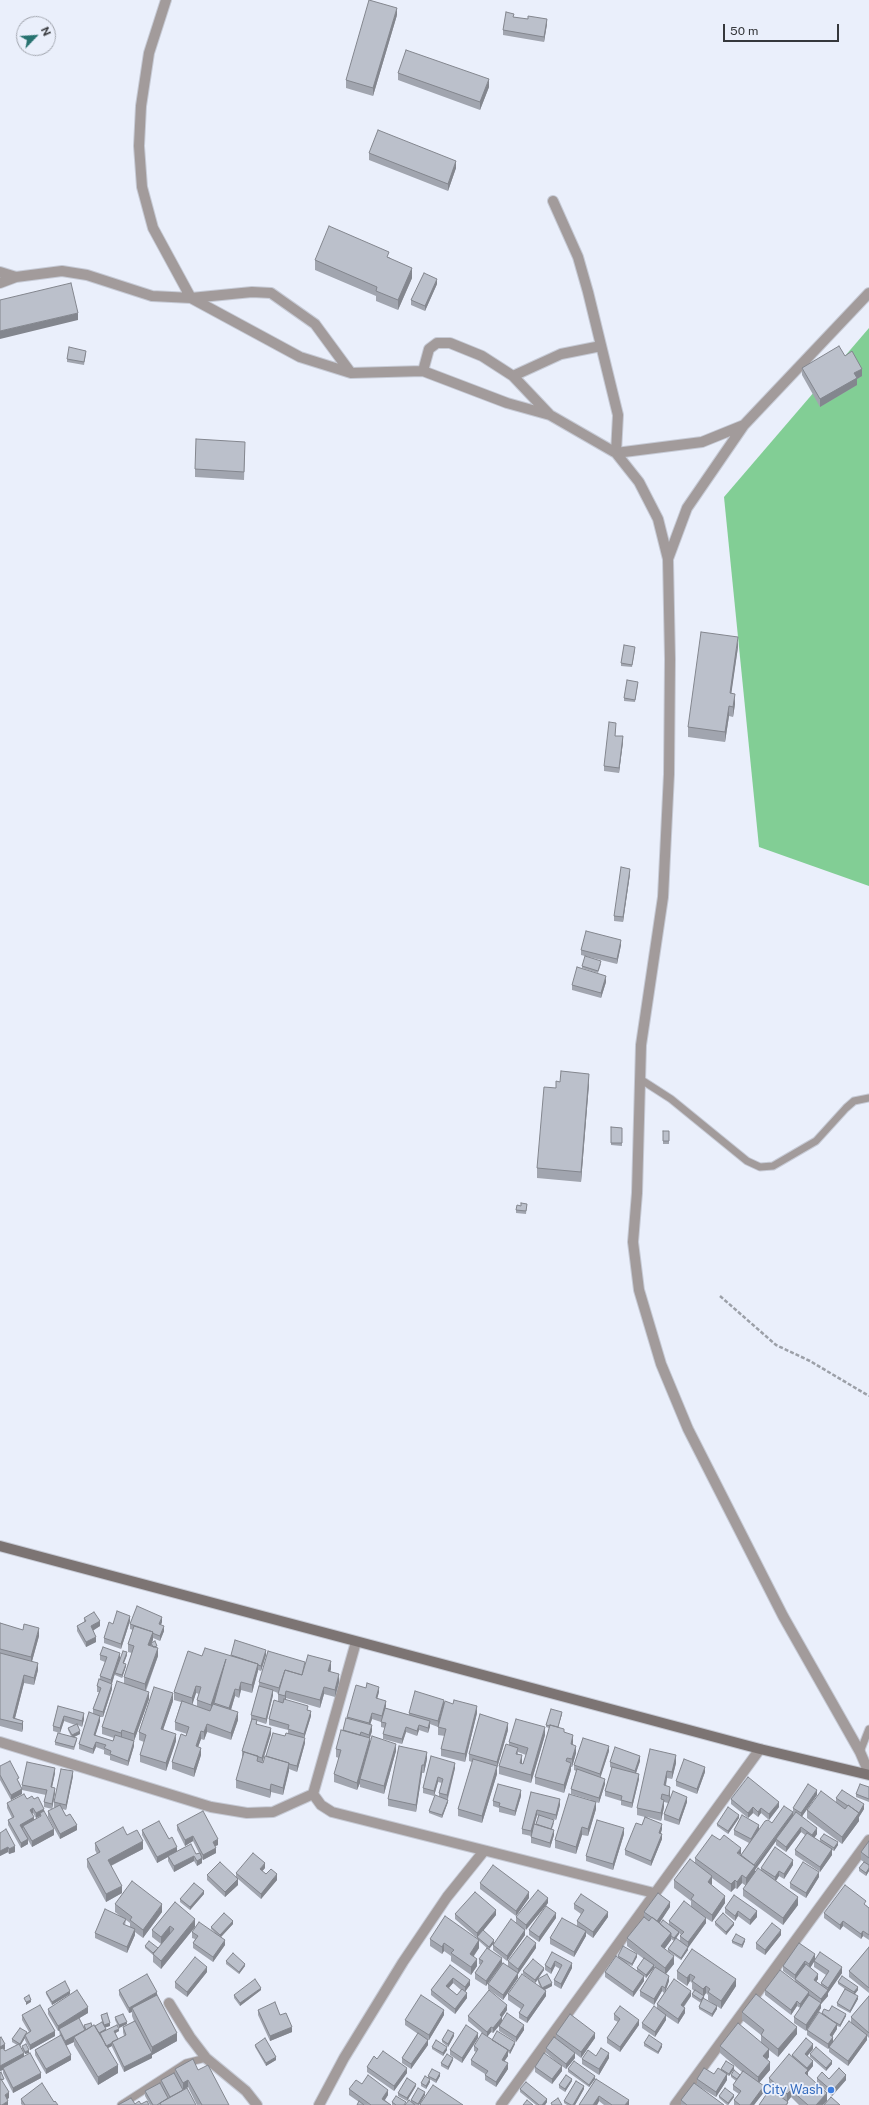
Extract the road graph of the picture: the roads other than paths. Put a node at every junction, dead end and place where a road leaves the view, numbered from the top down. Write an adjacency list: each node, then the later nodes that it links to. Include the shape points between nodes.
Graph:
1 (166, 0): 7 (street, via 149,54 141,106 139,146 142,187 153,228)
2 (553, 201): 8 (street, via 578,257)
3 (0, 272): 4 (street)
4 (16, 277): 5 (street); 7 (street, via 62,270 88,275 152,296)
5 (0, 284)
6 (869, 293): 13 (street)
7 (191, 298): 10 (street, via 300,357); 10 (street, via 252,292 271,293 315,324)
8 (601, 346): 11 (street, via 561,354); 14 (street, via 618,415)
9 (423, 371): 10 (street); 11 (street, via 429,349 437,343 450,343 482,356); 12 (street, via 507,403)
10 (350, 373)
11 (513, 376): 12 (street)
12 (550, 415): 14 (street)
13 (744, 425): 14 (street, via 702,442); 15 (street, via 687,508)
14 (616, 453): 15 (street, via 639,482 658,519)
15 (668, 559): 16 (street, via 669,774 663,897 641,1045)
16 (640, 1080): 17 (lane, via 671,1099 747,1161 760,1167 773,1166 816,1141 854,1101); 23 (street, via 633,1242 639,1290 661,1364 688,1429 776,1603)
17 (869, 1098)
18 (0, 1546): 19 (main road)
19 (356, 1642): 22 (main road); 25 (street)
20 (869, 1729): 23 (lane)
21 (0, 1742): 25 (street, via 211,1807 247,1813 273,1812)
22 (760, 1749): 24 (main road); 28 (street)
23 (860, 1752): 24 (street)
24 (869, 1774)
25 (312, 1794): 27 (street, via 332,1812)
26 (869, 1840): 35 (street)
27 (484, 1851): 28 (street); 33 (street, via 447,1897 403,1962 344,2058)
28 (654, 1893): 34 (street)
29 (169, 2003): 30 (street)
30 (206, 2058): 31 (lane, via 186,2064); 32 (street, via 246,2092)
31 (121, 2105)
32 (257, 2105)
33 (319, 2105)
34 (501, 2105)
35 (675, 2105)

